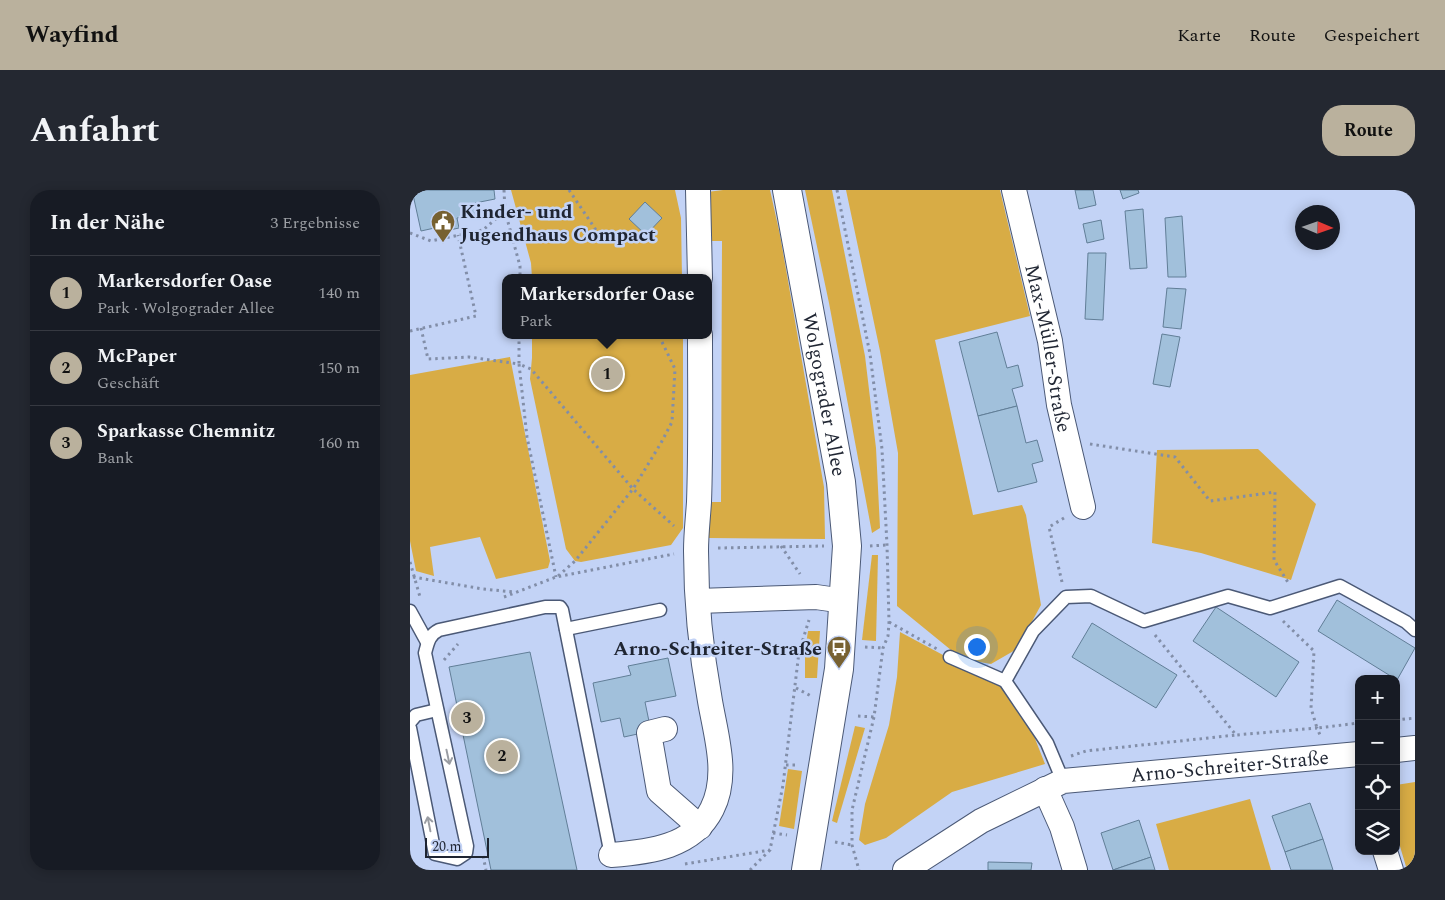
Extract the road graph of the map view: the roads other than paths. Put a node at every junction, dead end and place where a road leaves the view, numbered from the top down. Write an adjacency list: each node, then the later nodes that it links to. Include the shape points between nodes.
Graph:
1 (698, 190): 4 (street)
2 (787, 190): 8 (main road, Wolgograder Allee, via 841,482 847,546)
3 (1014, 190): 6 (street, Max-Müller-Straße, via 1050,341 1059,405)
4 (700, 274)
5 (700, 339): 7 (street)
6 (1083, 507)
7 (698, 600): 8 (street, via 816,597); 24 (street, via 704,664 721,768 718,794)
8 (844, 601): 27 (main road, Wolgograder Allee, via 839,669)
9 (660, 610): 11 (lane)
10 (410, 611): 13 (lane)
11 (566, 629): 13 (lane, via 562,610 545,606 439,630 430,636); 25 (lane)
12 (1415, 630): 15 (lane, via 1340,586 1270,608 1228,596 1144,621 1091,596 1066,597 1033,631)
13 (428, 642): 16 (lane, via 425,653)
14 (950, 657): 15 (lane)
15 (1005, 681): 23 (lane, via 1047,743)
16 (437, 710): 17 (lane, via 416,715); 18 (lane, one-way to 18, via 467,846 466,853 457,859 435,854)
17 (410, 722)
18 (410, 728)
19 (665, 729): 24 (street, via 649,733 660,791)
20 (1415, 748): 21 (street)
21 (1400, 750)
22 (1355, 758): 23 (street, Arno-Schreiter-Straße, via 1326,757)
23 (1054, 777): 28 (street, Arno-Schreiter-Straße); 29 (street, via 1062,827)
24 (700, 827): 25 (street, via 678,842 658,849)
25 (612, 855)
26 (1386, 855): 30 (street)
27 (806, 870)
28 (905, 870)
29 (1075, 870)
30 (1391, 870)

